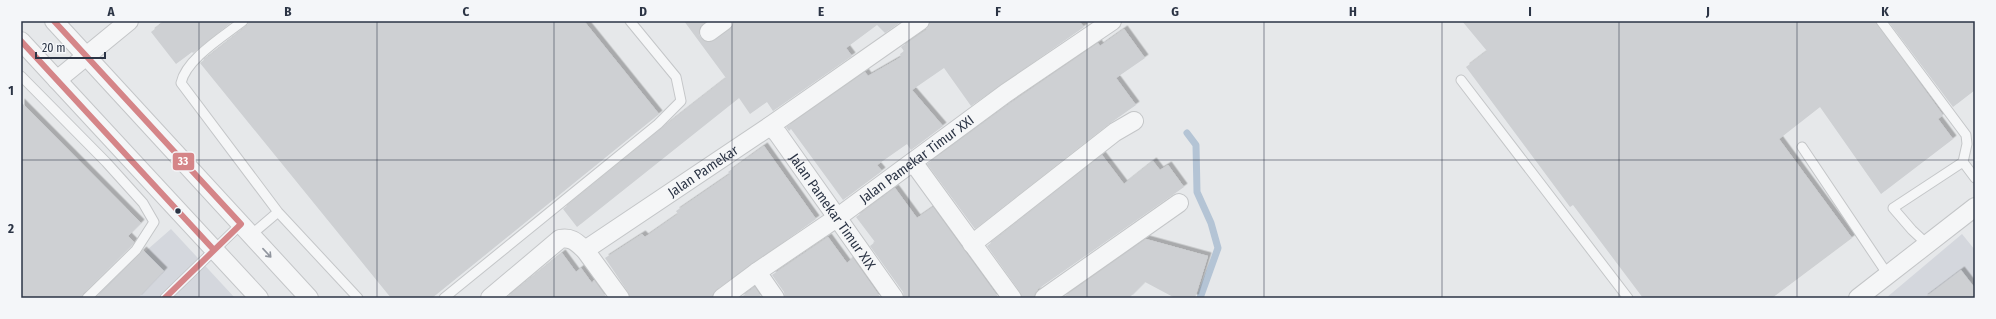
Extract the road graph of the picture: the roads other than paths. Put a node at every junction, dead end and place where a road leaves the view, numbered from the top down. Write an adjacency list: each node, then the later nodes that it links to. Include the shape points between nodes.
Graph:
1 (54, 21): 11 (street)
2 (243, 21): 23 (lane, via 189,64 181,83)
3 (630, 21): 37 (lane, via 676,77 681,101 658,124)
4 (724, 21): 9 (street)
5 (920, 21): 16 (street, Jalan Pamekar)
6 (1112, 21): 18 (street, Jalan Pamekar Timur XXI, via 1006,93)
7 (1881, 21): 19 (lane, via 1966,135)
8 (123, 23): 11 (street)
9 (709, 32)
10 (21, 41): 13 (street)
11 (86, 55): 13 (street); 25 (street)
12 (21, 76): 32 (lane, via 106,162 143,203 154,222 136,250)
13 (57, 80): 28 (street)
14 (1461, 80): 45 (lane)
15 (1134, 121): 26 (street, via 1111,135)
16 (770, 126): 24 (street, Jalan Pamekar Timur XIX); 29 (street, Jalan Pamekar)
17 (1802, 147): 31 (lane)
18 (913, 162): 24 (street, Jalan Pamekar Timur XXI); 26 (street)
19 (1963, 162): 20 (lane); 27 (lane, via 1893,208)
20 (1975, 178)
21 (1179, 203): 44 (street)
22 (1975, 207): 27 (street)
23 (278, 212): 25 (lane); 36 (lane)
24 (838, 217): 30 (street, Jalan Pamekar Timur XXI); 42 (street, Jalan Pamekar Timur XIX)
25 (246, 230): 28 (lane); 35 (street, one-way to 35)
26 (972, 244): 43 (street)
27 (1928, 245): 31 (street)
28 (214, 250): 33 (lane); 34 (street)
29 (585, 250): 38 (street, via 575,240 560,239); 39 (street)
30 (757, 272): 40 (street, Jalan Pamekar Timur XXI); 41 (street)
31 (1888, 275): 46 (street)
32 (87, 298)
33 (165, 298)
34 (259, 298)
35 (309, 298)
36 (358, 298)
37 (444, 298)
38 (490, 298)
39 (620, 298)
40 (722, 298)
41 (775, 298)
42 (894, 298)
43 (1012, 298)
44 (1044, 298)
45 (1628, 298)
46 (1858, 298)

